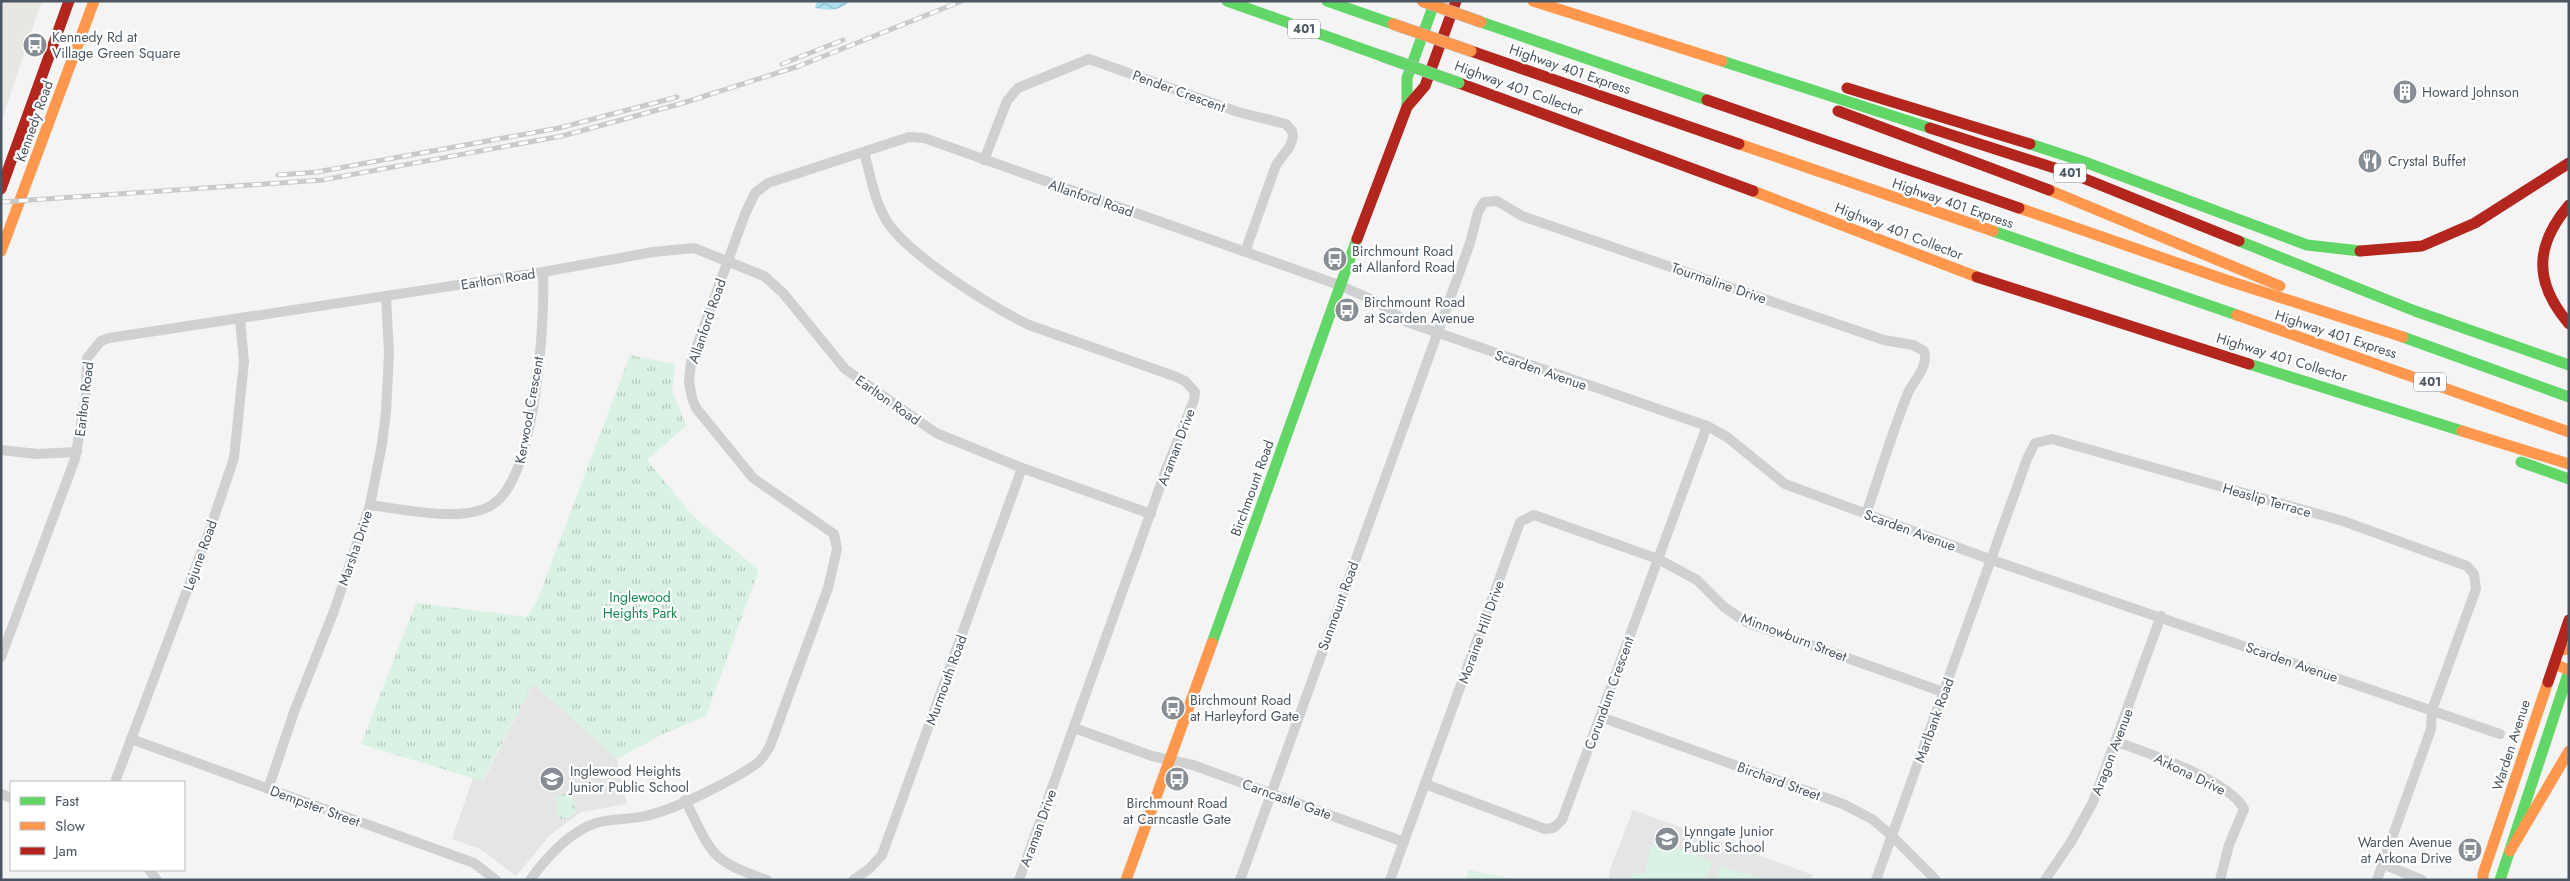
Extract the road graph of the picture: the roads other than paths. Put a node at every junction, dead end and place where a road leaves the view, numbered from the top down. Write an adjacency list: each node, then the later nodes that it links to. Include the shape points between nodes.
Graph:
1 (69, 1): 16 (main road, Kennedy Road)
2 (94, 1): 18 (main road, Kennedy Road)
3 (1227, 1): 29 (main road, Highway 401 Collector / 401, bridge, via 1643,148 2000,286)
4 (1327, 1): 32 (main road, Highway 401 Express / 401, bridge)
5 (1422, 1): 27 (main road, Highway 401 Express / 401, bridge, via 2226,280)
6 (1435, 1): 10 (main road, Birchmount Road, via 1407,78)
7 (1456, 1): 10 (main road, Birchmount Road, via 1425,86)
8 (1533, 1): 9 (main road, 401)
9 (1561, 9): 15 (main road, via 1922,109 2082,162 2307,245 2362,251 2422,246 2475,223); 27 (main road, via 2005,172); 28 (main road, 401, via 2073,174 2415,311)
10 (1407, 107): 22 (main road, Birchmount Road)
11 (864, 152): 12 (street, Allanford Road, via 901,138 917,137); 20 (street, Allanford Road, via 762,186 750,202); 39 (street, Araman Drive, via 884,217 920,256 1002,312 1029,325 1174,376 1192,386 1194,400)
12 (984, 160): 19 (street, Allanford Road); 19 (street, Pender Crescent, via 1012,93 1089,59 1238,112 1286,124 1293,137 1276,166)
13 (2569, 164): 15 (main road)
14 (2569, 170): 15 (main road)
15 (2547, 176)
16 (1, 190)
17 (2569, 205): 25 (main road, via 2544,243 2541,264 2546,292)
18 (1, 251)
19 (1245, 252): 22 (street, Allanford Road)
20 (727, 262): 21 (street, Earlton Road, via 694,248 684,248); 36 (street, Earlton Road, via 764,276 773,283 845,369 859,381 936,433); 62 (street, Allanford Road, via 691,362 689,382 692,398 696,408 753,478 834,534 838,549 821,610 765,756 730,780)
21 (543, 272): 23 (street, Earlton Road); 38 (street, Kerwood Crescent, via 538,370 523,458 509,485 496,502 468,512 440,514)
22 (1339, 286): 26 (street, Scarden Avenue, via 1375,301 1407,322); 57 (main road, Birchmount Road)
23 (386, 296): 24 (street, Earlton Road); 38 (street, Marsha Drive, via 389,353 386,412)
24 (240, 319): 34 (street, Earlton Road, via 101,341 87,358 86,395); 54 (street, Lejune Road, via 244,362 234,458)
25 (2569, 324)
26 (1437, 333): 31 (street, Scarden Avenue); 40 (street, Tourmaline Drive, via 1480,207 1491,200 1522,216 1865,333 1913,345 1924,351 1924,364 1909,393); 61 (street, Sunmount Road)
27 (2401, 336): 30 (main road, Highway 401 Express / 401)
28 (2569, 365)
29 (2343, 392): 35 (main road, Highway 401 Collector / 401); 37 (main road, via 2447,437)
30 (2569, 397)
31 (1707, 426): 40 (street, Scarden Avenue, via 1727,437 1785,484); 41 (street, Corundum Crescent)
32 (2569, 432)
33 (1, 450): 34 (street, via 37,454)
34 (77, 452): 46 (street, Earlton Road)
35 (2569, 464)
36 (1022, 468): 39 (street, Earlton Road); 70 (street, Murmouth Road, via 882,855)
37 (2569, 479)
38 (370, 505): 60 (street, Marsha Drive)
39 (1150, 514): 52 (street, Araman Drive)
40 (1866, 514): 42 (street, Scarden Avenue)
41 (1658, 559): 49 (street, Minnowburn Street, via 1697,580 1724,607 1746,622); 51 (street, Corundum Crescent); 59 (street, Moraine Hill Drive, via 1534,514 1520,522)
42 (1992, 560): 43 (street, Scarden Avenue); 49 (street, Marlbank Road); 50 (street, Heaslip Terrace, via 2035,443 2052,439 2343,521 2467,566 2474,574 2476,589)
43 (2161, 616): 50 (street, Scarden Avenue); 55 (street, Aragon Avenue)
44 (2569, 620): 45 (main road, Warden Avenue)
45 (2564, 649): 47 (main road, Warden Avenue)
46 (1, 657)
47 (2554, 664): 48 (main road); 81 (main road, Warden Avenue)
48 (2569, 670): 65 (main road)
49 (1943, 692): 63 (street, Marlbank Road)
50 (2432, 710): 53 (street, Scarden Avenue); 66 (street, via 2432,729)
51 (1601, 717): 59 (street, Corundum Crescent, via 1562,820 1553,828 1545,829); 63 (street, Birchard Street, via 1844,804 1872,819)
52 (1074, 728): 57 (street, Carncastle Gate); 71 (street, Araman Drive)
53 (2500, 734)
54 (131, 739): 58 (street, Lejune Road); 60 (street, Dempster Street)
55 (2117, 742): 77 (street, Aragon Avenue, via 2093,802); 78 (street, Arkona Drive, via 2177,764 2239,801 2244,809 2228,845)
56 (2569, 751): 65 (main road)
57 (1170, 760): 61 (street, Carncastle Gate, via 1194,764); 72 (main road, Birchmount Road)
58 (115, 781)
59 (1426, 784): 64 (street, Moraine Hill Drive)
60 (268, 788): 67 (street, Dempster Street, via 474,863)
61 (1271, 793): 64 (street, Carncastle Gate); 73 (street, Sunmount Road)
62 (685, 800): 68 (street, Allanford Road, via 647,816 589,827 565,842); 69 (street, via 705,843 718,858 734,869)
63 (1892, 836): 75 (street, Marlbank Road); 76 (street, Birchard Street)
64 (1404, 842): 74 (street, Moraine Hill Drive)
65 (2510, 851): 82 (main road)
66 (2383, 864): 79 (street); 80 (street)
67 (496, 880)
68 (530, 880)
69 (766, 880)
70 (853, 880)
71 (1019, 880)
72 (1126, 880)
73 (1240, 880)
74 (1390, 880)
75 (1876, 880)
76 (1936, 880)
77 (2045, 880)
78 (2220, 880)
79 (2377, 880)
80 (2422, 880)
81 (2483, 880)
82 (2500, 880)

